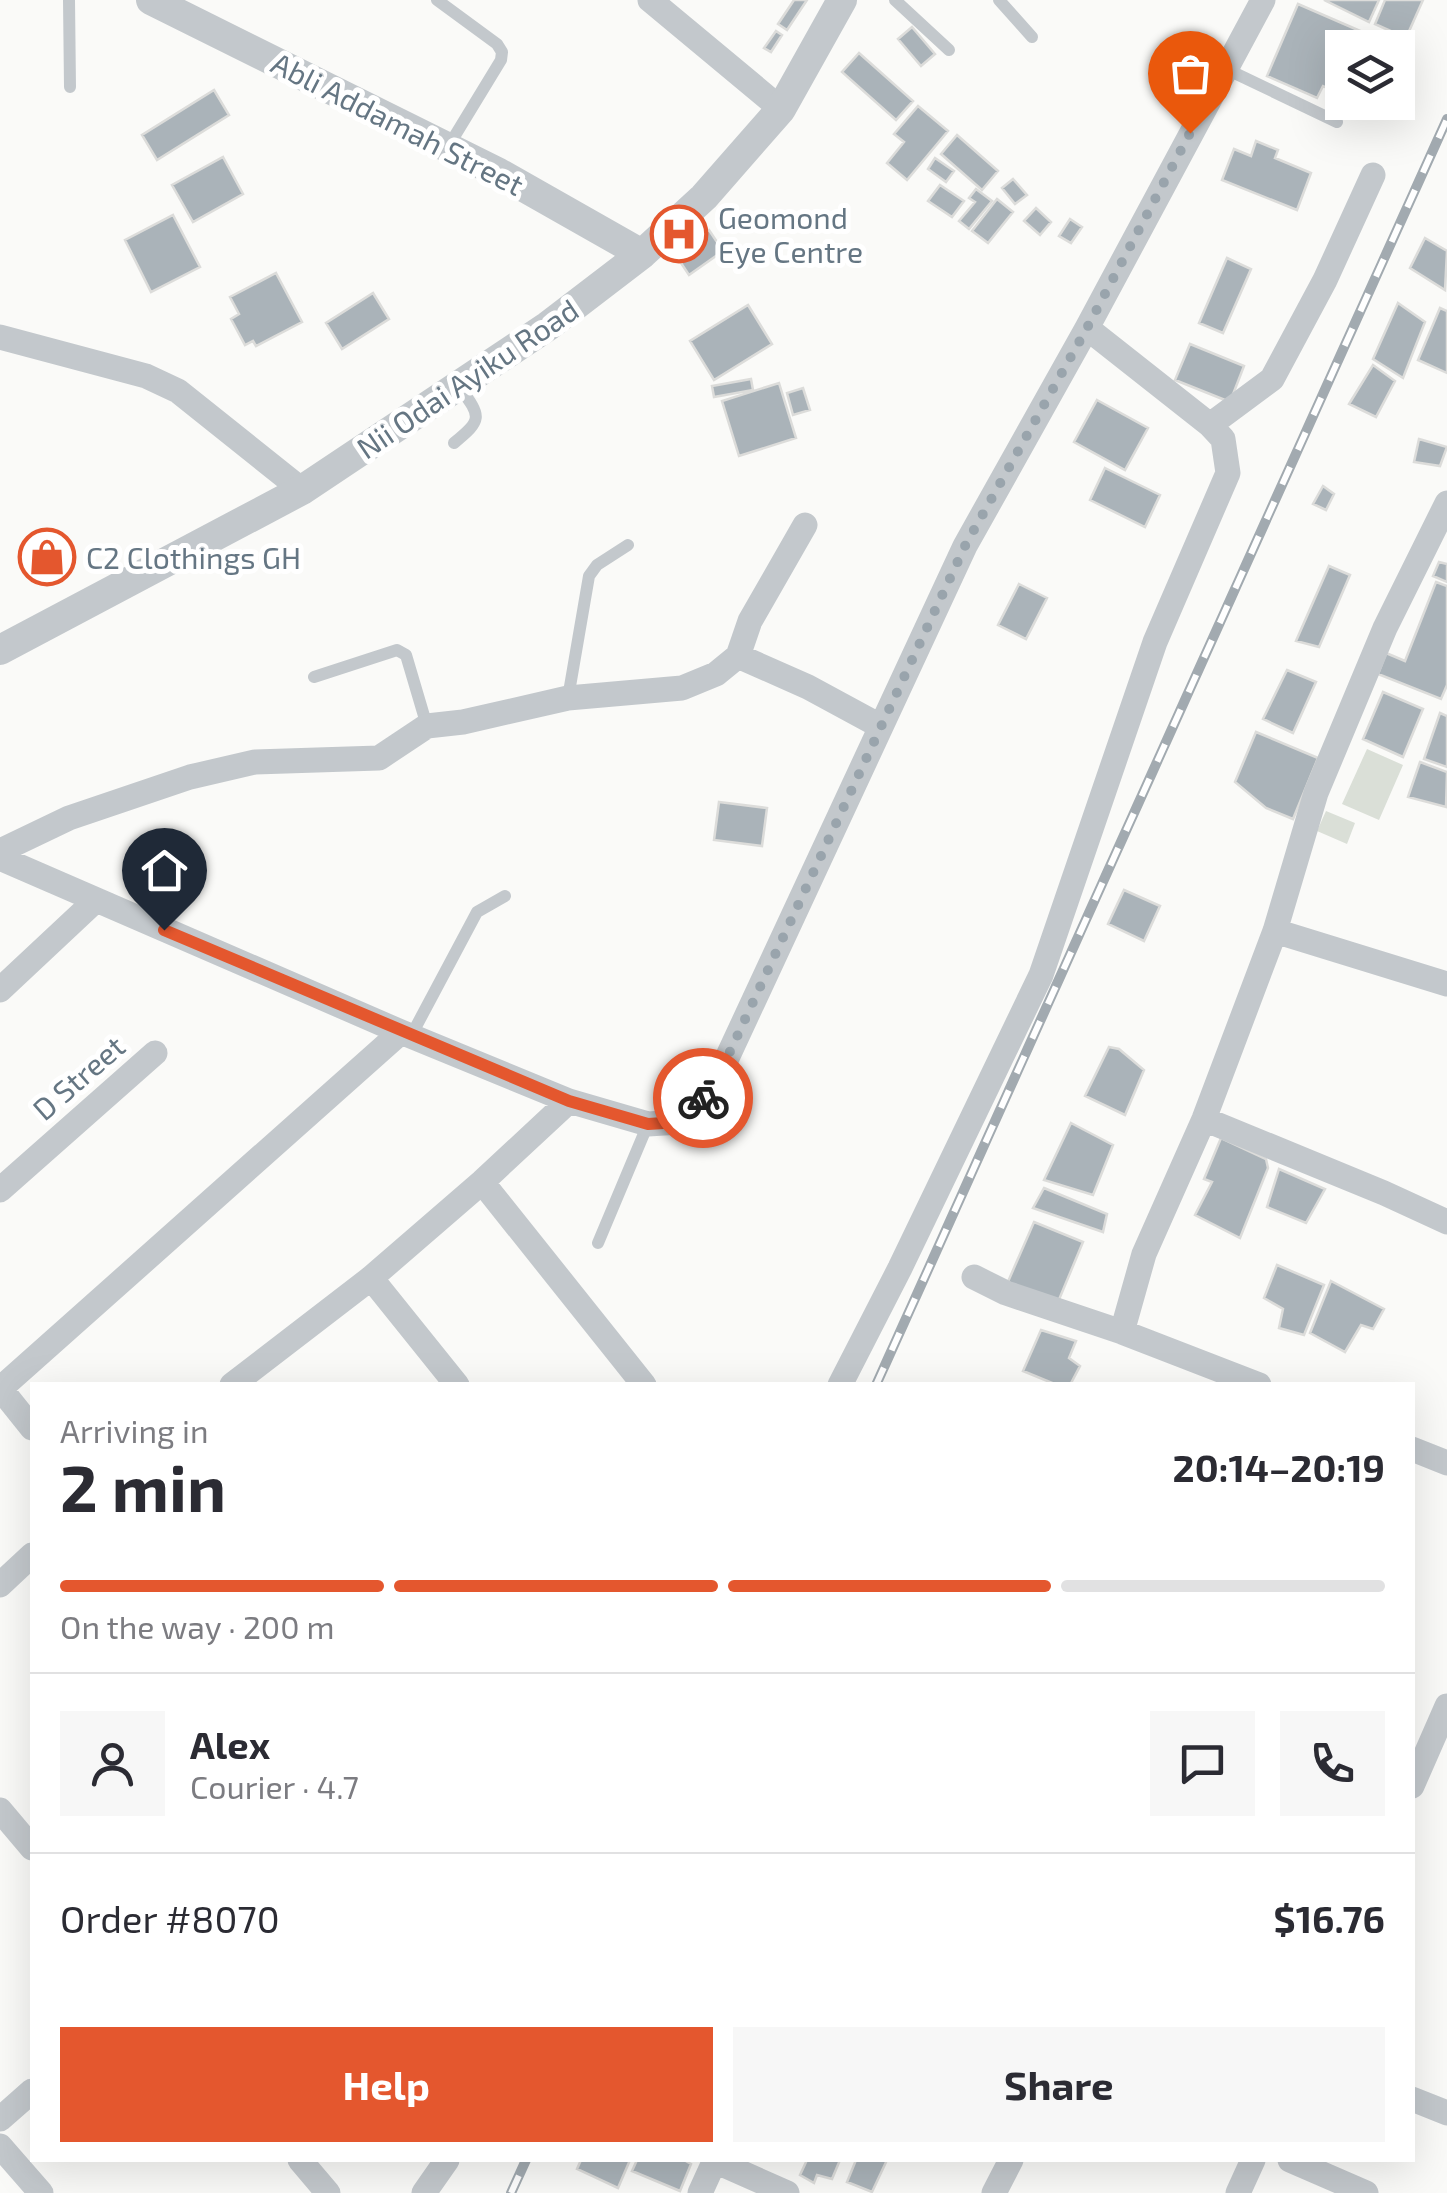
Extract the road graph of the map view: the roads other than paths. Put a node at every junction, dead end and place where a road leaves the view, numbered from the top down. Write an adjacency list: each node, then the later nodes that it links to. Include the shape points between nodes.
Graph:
1 (69, 0): 12 (lane)
2 (151, 0): 15 (street, Abli Addamah Street)
3 (437, 0): 15 (lane, via 502,52)
4 (650, 0): 13 (street)
5 (842, 0): 13 (street, Nii Odai Ayiku Road)
6 (894, 0): 10 (lane)
7 (999, 0): 9 (lane)
8 (1263, 0): 11 (street)
9 (1032, 37)
10 (949, 50)
11 (1224, 68): 14 (lane); 18 (street)
12 (70, 87)
13 (781, 110): 17 (street, Nii Odai Ayiku Road, via 704,197)
14 (1337, 122)
15 (448, 147): 17 (street, Abli Addamah Street)
16 (1373, 175): 21 (street, via 1272,379)
17 (642, 254): 20 (street, Nii Odai Ayiku Road)
18 (1087, 328): 21 (street); 32 (street, via 965,546)
19 (0, 337): 23 (street, via 146,376 178,391)
20 (458, 386): 22 (lane, via 477,419); 23 (street, Nii Odai Ayiku Road)
21 (1210, 425): 54 (street, via 1222,439 1228,473 1155,642 1041,975)
22 (454, 443)
23 (302, 490): 27 (street, Nii Odai Ayiku Road)
24 (1447, 503): 36 (street, via 1385,628 1316,793)
25 (805, 525): 28 (street, via 750,621)
26 (628, 545): 30 (lane, via 589,576)
27 (0, 650)
28 (738, 656): 30 (street, via 682,688); 32 (street)
29 (314, 678): 31 (lane, via 397,650 406,655)
30 (568, 698): 31 (street)
31 (427, 726): 33 (street, via 379,758 256,762 190,777 69,818)
32 (880, 726): 43 (street, via 714,1086 680,1122)
33 (0, 855): 35 (street)
34 (505, 896): 39 (lane, via 477,912)
35 (96, 900): 38 (street); 39 (street)
36 (1275, 931): 37 (street); 42 (street)
37 (1447, 984)
38 (0, 990)
39 (406, 1034): 41 (street); 56 (street)
40 (154, 1053): 45 (street, D Street)
41 (569, 1101): 43 (street); 44 (street)
42 (1204, 1119): 46 (street); 50 (street, via 1144,1254)
43 (648, 1124): 47 (lane)
44 (482, 1182): 49 (street); 53 (street)
45 (0, 1190)
46 (1447, 1222)
47 (598, 1244)
48 (974, 1277): 50 (street)
49 (371, 1278): 51 (street); 52 (street)
50 (1122, 1332): 55 (street)
51 (245, 1381)
52 (455, 1382)
53 (642, 1382)
54 (842, 1382)
55 (1251, 1382)
56 (0, 1388): 57 (street)
57 (30, 1426)
58 (1415, 1450): 59 (street)
59 (1447, 1464)
60 (29, 1566): 61 (street)
61 (0, 1585)
62 (1447, 1706): 63 (street)
63 (1415, 1779)
64 (0, 1810): 65 (street)
65 (30, 1846)
66 (30, 2094): 69 (street)
67 (1415, 2100): 68 (street)
68 (1447, 2113)
69 (0, 2118)
70 (0, 2146): 78 (street)
71 (302, 2162): 79 (street)
72 (446, 2162): 80 (street)
73 (714, 2162): 81 (street)
74 (719, 2162): 82 (street)
75 (1011, 2162): 83 (street)
76 (1246, 2162): 84 (street)
77 (1295, 2162): 85 (street)
78 (41, 2193)
79 (328, 2193)
80 (424, 2193)
81 (700, 2193)
82 (786, 2193)
83 (994, 2193)
84 (1238, 2193)
85 (1366, 2193)

